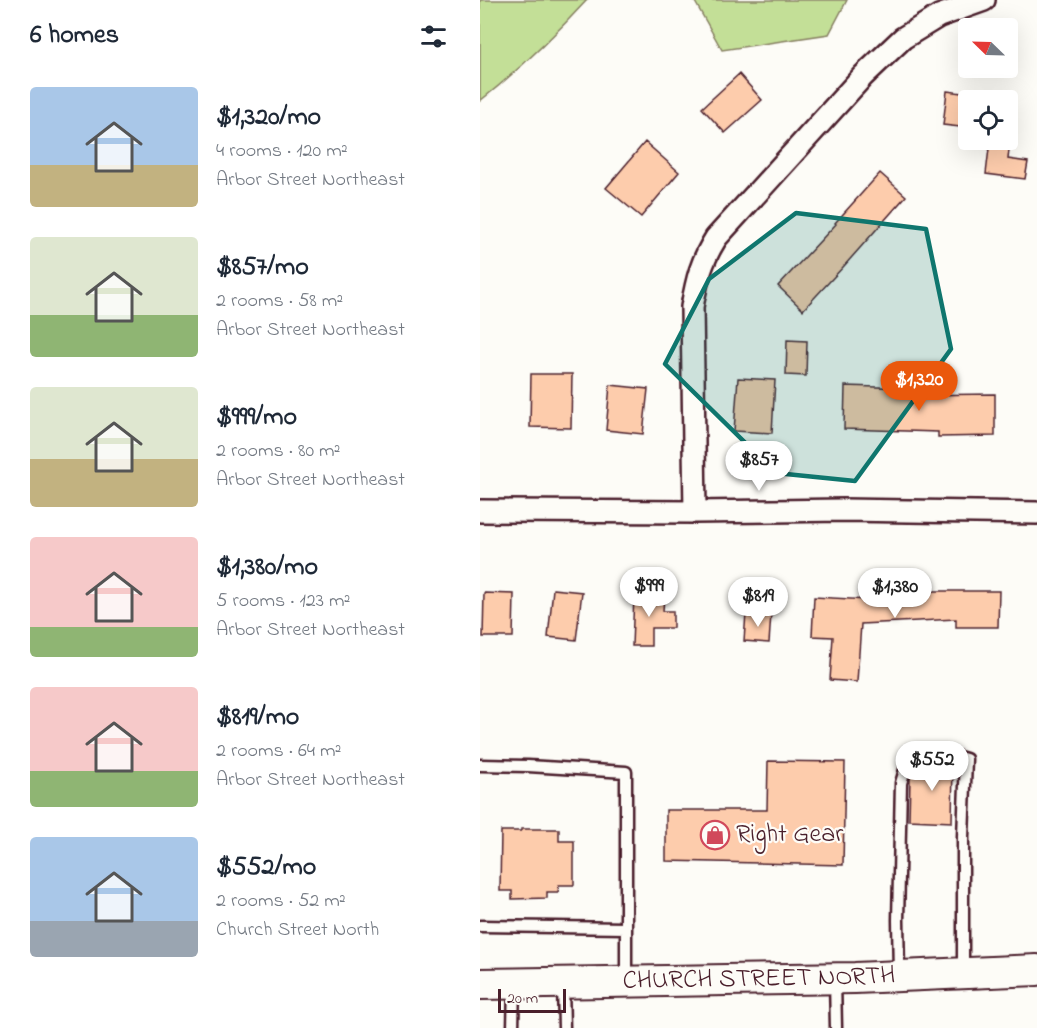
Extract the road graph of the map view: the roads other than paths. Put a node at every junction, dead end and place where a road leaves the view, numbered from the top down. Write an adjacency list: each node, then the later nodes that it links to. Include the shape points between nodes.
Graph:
1 (984, 0): 3 (street, via 939,16 903,38 863,76 716,238 705,256 692,307)
2 (480, 511): 3 (street)
3 (695, 512): 4 (street)
4 (1037, 513)
5 (480, 765): 7 (lane, via 626,772)
6 (480, 926): 7 (lane)
7 (626, 928): 12 (lane)
8 (1037, 970): 9 (main road, CHURCH STREET NORTH)
9 (963, 973): 10 (main road, CHURCH STREET NORTH); 10 (lane, via 966,759 948,754 909,756 901,783)
10 (899, 976): 11 (main road, CHURCH STREET NORTH)
11 (835, 978): 12 (main road, CHURCH STREET NORTH); 18 (lane)
12 (626, 982): 13 (main road, CHURCH STREET NORTH)
13 (563, 983): 15 (main road, CHURCH STREET NORTH); 17 (lane)
14 (480, 984): 15 (main road, CHURCH STREET NORTH)
15 (514, 984): 16 (lane)
16 (513, 1028)
17 (564, 1028)
18 (836, 1028)

